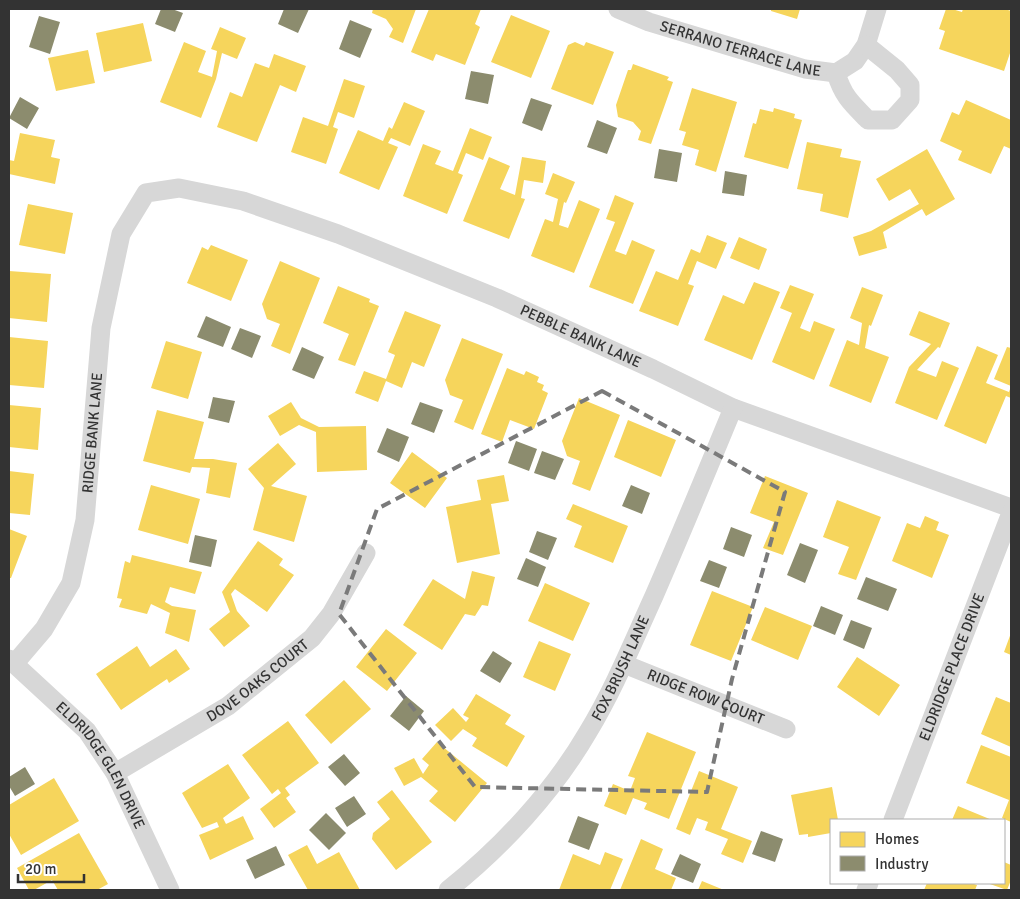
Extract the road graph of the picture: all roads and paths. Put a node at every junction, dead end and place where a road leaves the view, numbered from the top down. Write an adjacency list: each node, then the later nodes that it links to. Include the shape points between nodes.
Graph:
1 (618, 9): 4 (street, SERRANO TERRACE LANE, via 650,22 805,69)
2 (877, 9): 3 (street)
3 (866, 45): 4 (street, SERRANO TERRACE LANE, via 855,61); 4 (street, SERRANO TERRACE LANE, via 910,85 910,100 892,120 868,120 842,91)
4 (836, 73)
5 (146, 193): 6 (street, PEBBLE BANK LANE, via 179,188 243,201 338,234 497,298); 10 (street, RIDGE BANK LANE, via 121,234 101,328 85,520 71,583 44,629)
6 (733, 408): 7 (street, PEBBLE BANK LANE); 11 (street, FOX BRUSH LANE)
7 (1011, 508)
8 (1011, 513): 14 (street, ELDRIDGE PLACE DRIVE)
9 (366, 553): 13 (street, DOVE OAKS COURT, via 331,614 312,638 228,706)
10 (12, 661): 13 (street, ELDRIDGE GLEN DRIVE, via 87,731)
11 (624, 664): 12 (street, RIDGE ROW COURT); 15 (street, FOX BRUSH LANE, via 588,734 569,762 533,809)
12 (786, 729)
13 (115, 773): 16 (street, ELDRIDGE GLEN DRIVE)
14 (893, 819)
15 (458, 888)
16 (170, 890)

